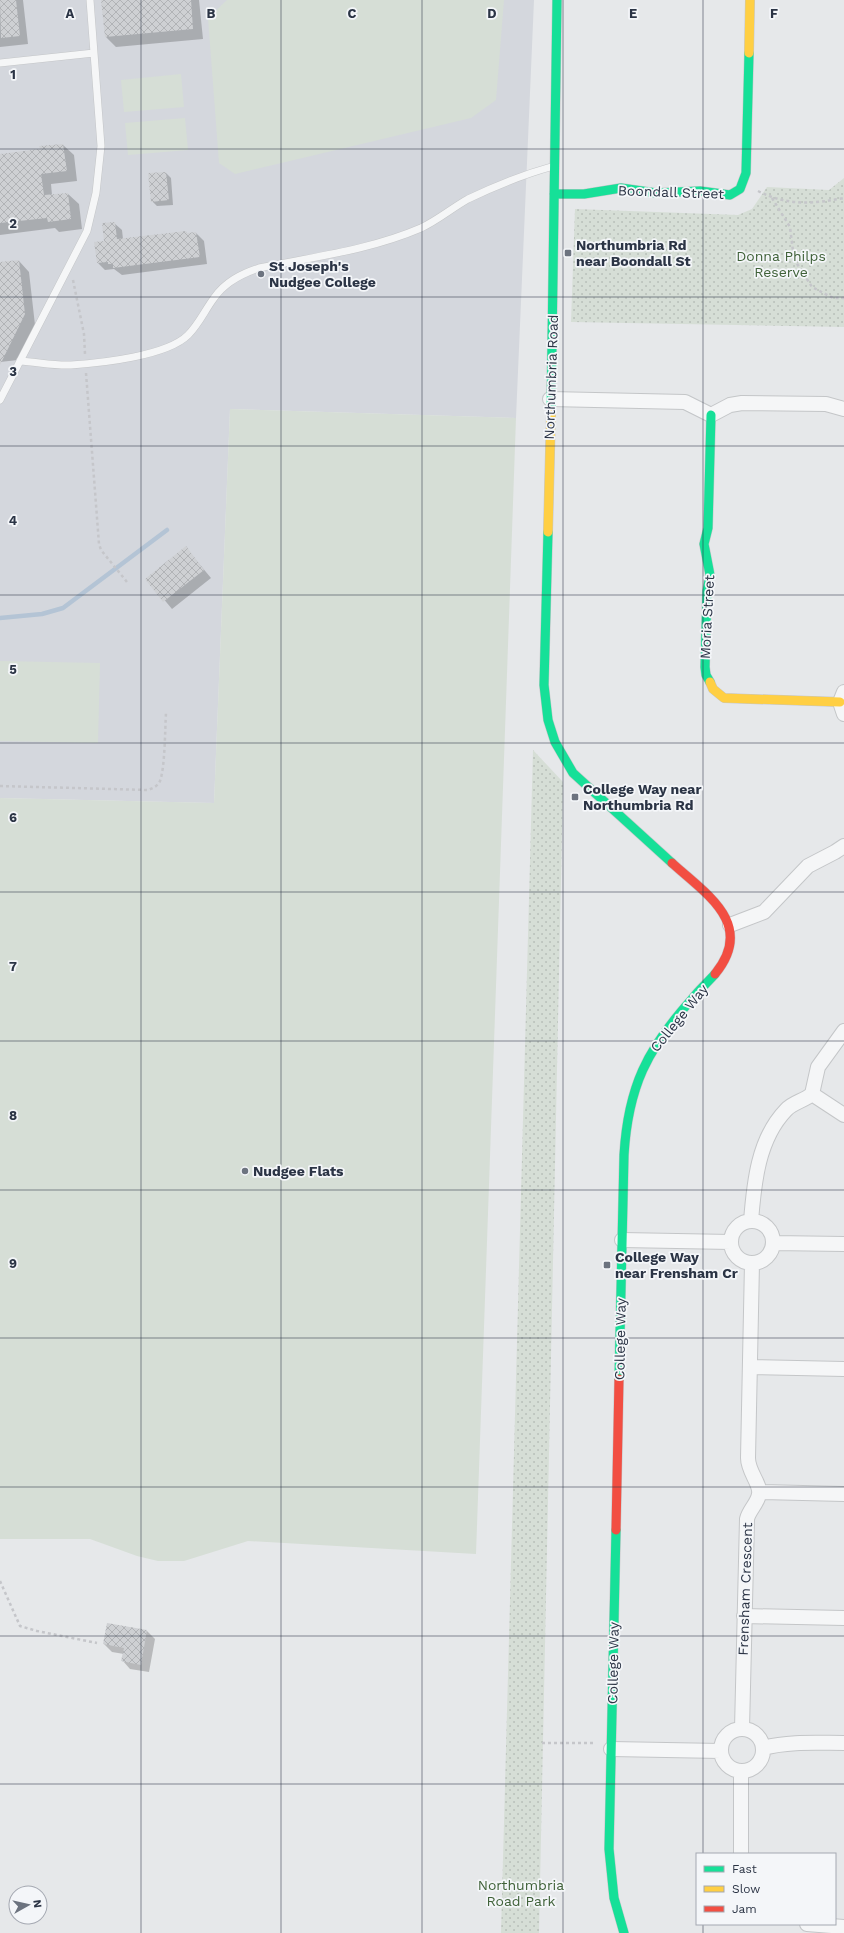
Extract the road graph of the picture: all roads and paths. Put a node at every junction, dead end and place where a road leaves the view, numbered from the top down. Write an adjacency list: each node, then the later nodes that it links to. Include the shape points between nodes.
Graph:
1 (90, 0): 4 (lane)
2 (557, 0): 6 (street, Northumbria Road)
3 (750, 0): 7 (street, Boondall Street, via 746,173)
4 (94, 53): 5 (lane); 11 (lane, via 100,146 96,193 87,231)
5 (0, 63)
6 (554, 166): 8 (street, Northumbria Road); 14 (lane, via 467,200 423,227 401,236 244,273 230,281 215,296 194,328 179,342 142,356)
7 (743, 185): 8 (street, Boondall Street, via 730,195 700,191 656,193 621,188 584,194); 9 (path)
8 (554, 194): 15 (street, Northumbria Road)
9 (772, 198): 10 (path, via 799,204); 12 (path, via 790,227 794,259 812,287 834,298)
10 (844, 198)
11 (69, 266): 13 (lane); 14 (path, via 84,334)
12 (844, 298)
13 (20, 361): 14 (lane, via 70,365); 16 (lane)
14 (85, 363): 19 (path, via 99,544)
15 (550, 399): 18 (street, via 685,402); 22 (street, Northumbria Road, via 544,701 548,726)
16 (0, 400)
17 (844, 409): 18 (street, via 826,404 742,403 730,405)
18 (711, 414): 20 (street, Moria Street, via 708,528 704,544 710,575 706,591 705,667 708,682 718,694 732,699)
19 (127, 582)
20 (843, 702)
21 (166, 713): 23 (path, via 162,773 159,784 154,788 148,790)
22 (558, 751): 25 (street, College Way, via 581,783 716,903)
23 (0, 786)
24 (844, 846): 25 (street, via 808,866 764,912)
25 (730, 925): 30 (street, College Way, via 730,946 723,964 654,1045 634,1086 624,1141)
26 (844, 1031): 27 (street, via 818,1067)
27 (812, 1094): 28 (street); 29 (street, via 787,1109 768,1137 758,1165)
28 (844, 1115)
29 (750, 1221): 31 (street, via 744,1222 735,1230); 32 (street, via 758,1221 769,1229)
30 (622, 1240): 31 (street); 48 (street, College Way)
31 (731, 1242): 34 (street, via 735,1254 745,1262)
32 (773, 1243): 33 (street); 34 (street, via 769,1255)
33 (844, 1244)
34 (752, 1263): 35 (street)
35 (750, 1367): 36 (street); 37 (street, via 748,1464)
36 (844, 1369)
37 (760, 1492): 38 (street); 40 (street, Frensham Crescent, via 747,1519)
38 (844, 1494)
39 (0, 1581): 42 (path, via 20,1626)
40 (744, 1616): 41 (street); 43 (street, Frensham Crescent)
41 (844, 1618)
42 (97, 1642)
43 (742, 1729): 47 (street, via 754,1732); 49 (street, via 729,1733 721,1744)
44 (542, 1743): 45 (path)
45 (595, 1743)
46 (844, 1743): 47 (street, via 805,1743)
47 (763, 1748): 50 (street, via 760,1762 755,1767)
48 (611, 1749): 49 (street); 54 (street, College Way, via 610,1880)
49 (721, 1751): 50 (street, via 725,1763)
50 (741, 1771): 51 (street)
51 (741, 1853)
52 (819, 1925): 53 (street)
53 (844, 1927)
54 (624, 1933)

